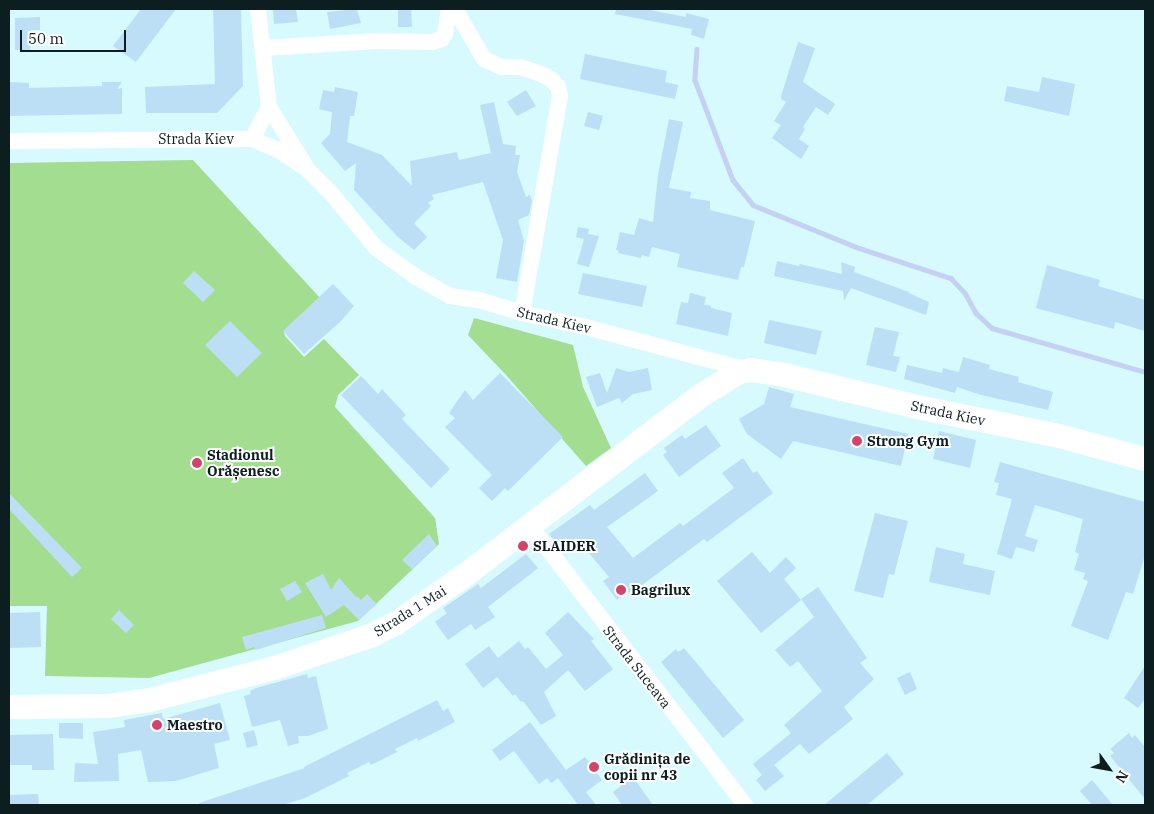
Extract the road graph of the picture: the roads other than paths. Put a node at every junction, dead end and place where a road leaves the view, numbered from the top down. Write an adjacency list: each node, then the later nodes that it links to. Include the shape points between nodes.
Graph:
1 (258, 9): 4 (street)
2 (449, 9): 4 (street, via 445,34 442,39 432,42 377,41)
3 (455, 9): 9 (street, via 484,60 552,79 560,96)
4 (264, 48): 5 (street)
5 (269, 107): 6 (street); 8 (street)
6 (252, 139): 7 (street, Strada Kiev); 8 (street, Strada Kiev, via 278,150)
7 (9, 141)
8 (308, 169): 9 (street, Strada Kiev, via 376,248 416,277 450,296 479,300)
9 (522, 313): 10 (street, Strada Kiev)
10 (750, 370): 11 (main road, Strada Kiev, via 1059,436); 12 (main road, Strada 1 Mai, via 730,377 702,395)
11 (1145, 459)
12 (530, 527): 13 (main road, Strada 1 Mai, via 418,609 370,636 266,670 150,700 108,706); 14 (street, Strada Suceava)
13 (9, 707)
14 (745, 805)

